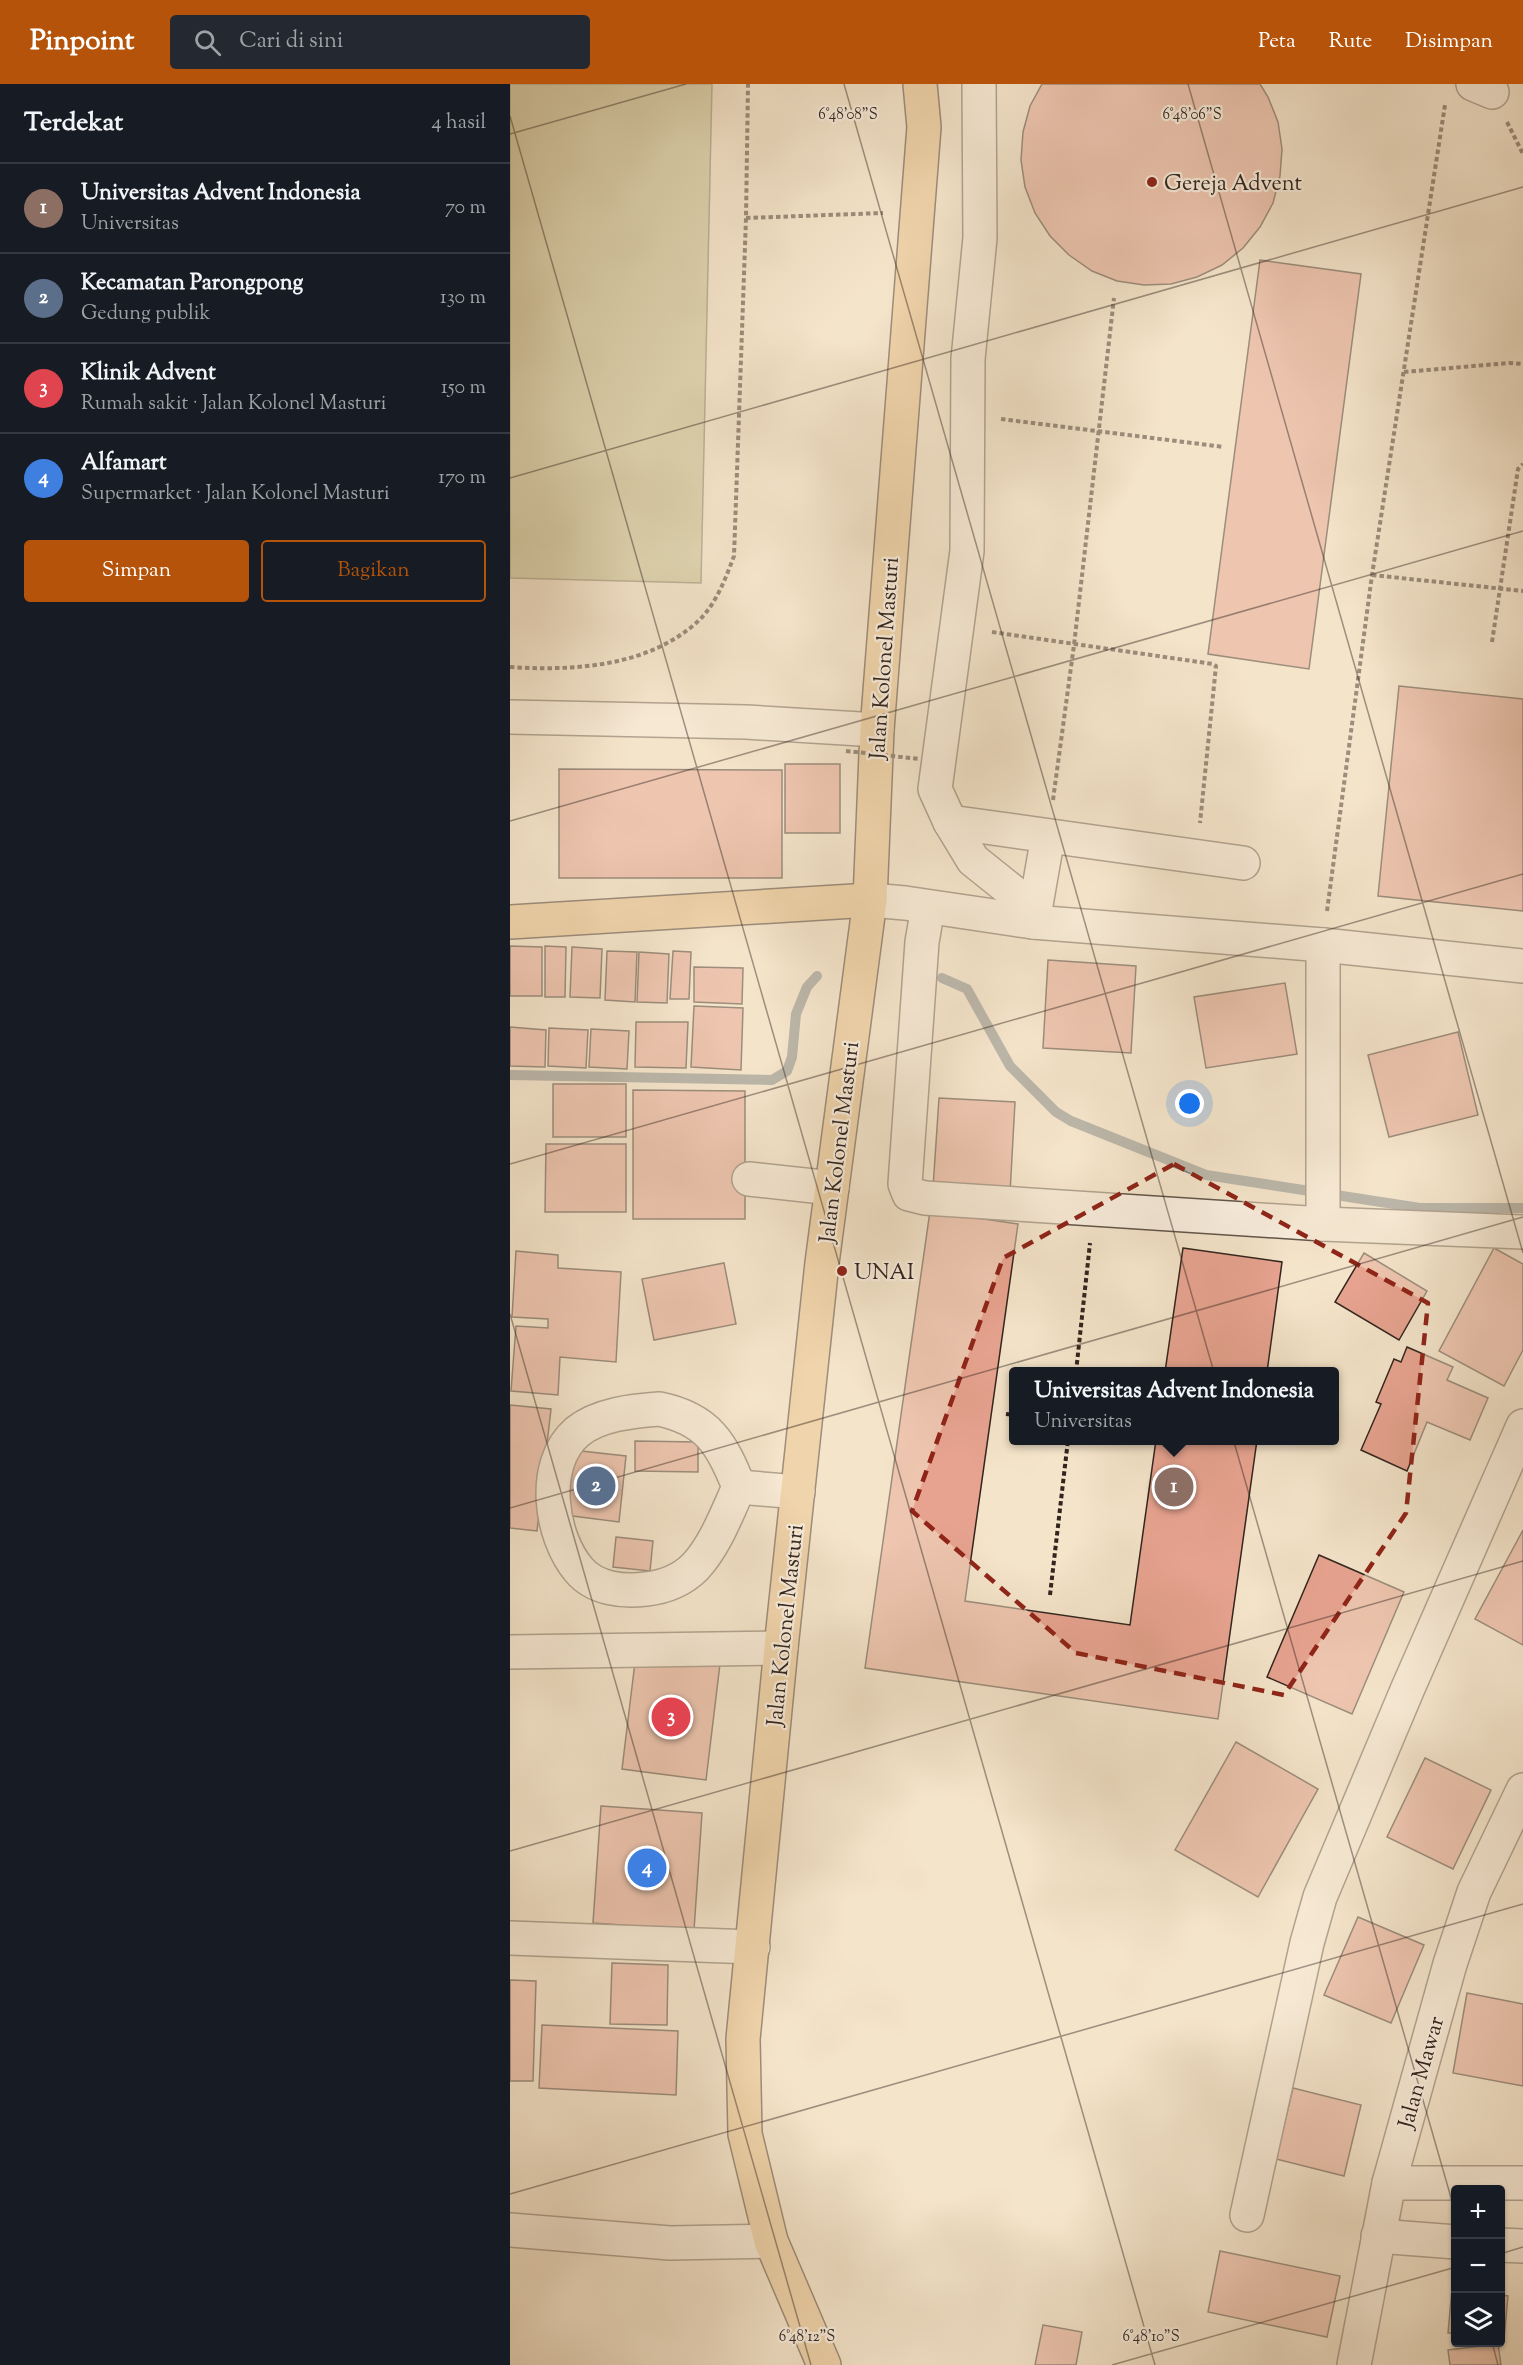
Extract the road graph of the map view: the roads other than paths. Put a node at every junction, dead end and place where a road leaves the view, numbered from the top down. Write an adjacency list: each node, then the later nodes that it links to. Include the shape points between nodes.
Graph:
1 (920, 84): 4 (main road, Jalan Kolonel Masturi, via 924,126)
2 (979, 84): 5 (street, via 980,238 968,359 967,551 935,789)
3 (510, 717): 4 (street, via 746,722)
4 (877, 730): 8 (main road, Jalan Kolonel Masturi)
5 (950, 822): 6 (street); 10 (street, via 973,860)
6 (1048, 836): 7 (street); 10 (street)
7 (1243, 863)
8 (870, 900): 9 (street); 11 (main road); 15 (main road, Jalan Kolonel Masturi)
9 (928, 907): 10 (street); 16 (street, via 922,942 905,1184 909,1194 1094,1209)
10 (1035, 912): 12 (street)
11 (510, 922)
12 (1323, 945): 13 (street); 16 (street)
13 (1523, 966)
14 (749, 1179): 15 (street)
15 (832, 1188): 20 (main road, Jalan Kolonel Masturi)
16 (1323, 1205): 17 (street)
17 (1523, 1232)
18 (1523, 1426): 28 (street, via 1320,1897)
19 (739, 1487): 19 (street, via 695,1566 671,1583 635,1590 594,1582 580,1571 568,1553 554,1512 552,1486 556,1467 577,1432 613,1415 659,1409 681,1414 701,1426 728,1459); 20 (street)
20 (798, 1492): 21 (main road, Jalan Kolonel Masturi)
21 (781, 1648): 22 (street); 25 (main road, Jalan Kolonel Masturi)
22 (510, 1652)
23 (1523, 1790): 26 (street, Jalan Mawar, via 1474,1892)
24 (510, 1938): 25 (street)
25 (753, 1947): 31 (main road, Jalan Kolonel Masturi, via 743,2039 745,2134)
26 (1389, 2183): 27 (street); 30 (street, Jalan Mawar)
27 (1523, 2183)
28 (1247, 2215)
29 (510, 2230): 31 (street, via 670,2243)
30 (1378, 2236): 32 (street); 36 (street, Jalan Mawar)
31 (771, 2241): 35 (main road, Jalan Kolonel Masturi)
32 (1451, 2242)
33 (1505, 2245): 34 (street)
34 (1523, 2246)
35 (824, 2365)
36 (1354, 2365)

